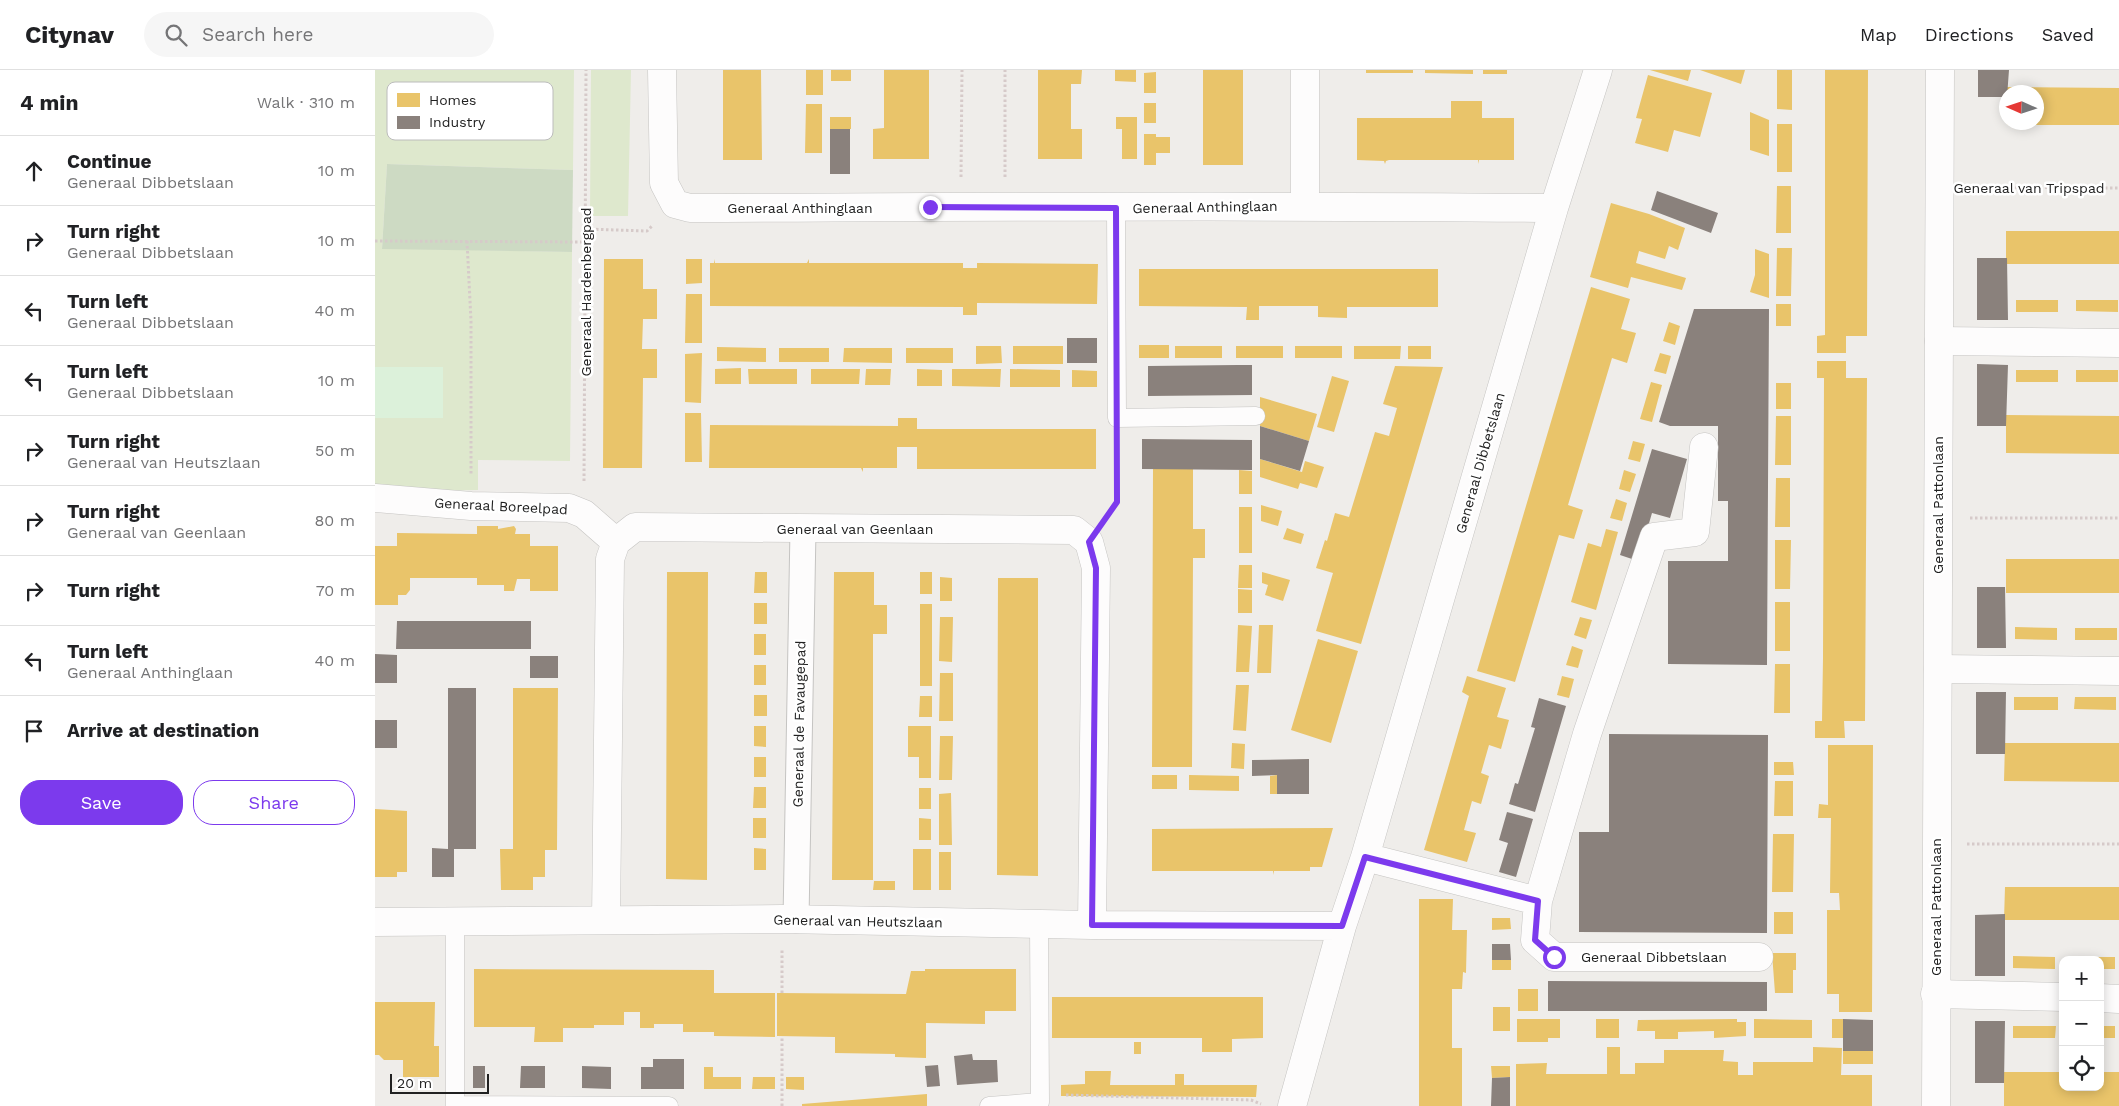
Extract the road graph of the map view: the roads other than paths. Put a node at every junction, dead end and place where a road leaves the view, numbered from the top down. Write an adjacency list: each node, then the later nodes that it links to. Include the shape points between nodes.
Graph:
1 (662, 70): 6 (street, Generaal Anthinglaan, via 670,193 689,208)
2 (1305, 70): 5 (street)
3 (1598, 70): 7 (street, Generaal Dibbetslaan)
4 (1940, 70): 8 (street, Generaal Pattonlaan)
5 (1305, 206): 6 (street, Generaal Anthinglaan); 7 (street, Generaal Anthinglaan)
6 (1116, 208): 10 (lane, via 1117,418)
7 (1554, 208): 17 (street, Generaal Dibbetslaan)
8 (1939, 341): 9 (street); 15 (street, Generaal Pattonlaan)
9 (2119, 343)
10 (1256, 416)
11 (1704, 447): 18 (street, Generaal Dibbetslaan, via 1695,532 1654,537 1587,734)
12 (375, 498): 14 (street, Generaal Boreelpad, via 471,506 569,508 584,514)
13 (803, 529): 14 (street, Generaal van Geenlaan, via 635,527); 19 (street, Generaal de Favaugepad); 24 (street, Generaal van Geenlaan, via 1074,530 1089,542 1096,568)
14 (616, 542): 20 (street, via 610,559)
15 (1938, 669): 16 (street); 27 (street, Generaal Pattonlaan)
16 (2119, 671)
17 (1365, 857): 18 (street); 25 (street, Generaal Dibbetslaan)
18 (1538, 901): 26 (street, Generaal Dibbetslaan, via 1535,940 1554,957)
19 (789, 919): 20 (street, Generaal van Heutszlaan); 23 (street, Generaal van Heutszlaan)
20 (607, 920): 21 (street, Generaal van Heutszlaan)
21 (455, 921): 22 (street, Generaal van Heutszlaan); 31 (lane, via 455,1105)
22 (375, 922)
23 (1039, 924): 24 (street, Generaal van Heutszlaan); 32 (lane, via 1039,1102)
24 (1092, 925): 25 (street, Generaal van Heutszlaan)
25 (1342, 926): 33 (street, Generaal Dibbetslaan)
26 (1759, 957)
27 (1935, 994): 28 (street, Generaal Pattonlaan); 34 (street, Generaal Pattonlaan)
28 (2059, 997)
29 (2104, 998): 30 (street)
30 (2119, 998)
31 (669, 1106)
32 (989, 1106)
33 (1292, 1106)
34 (1936, 1106)

